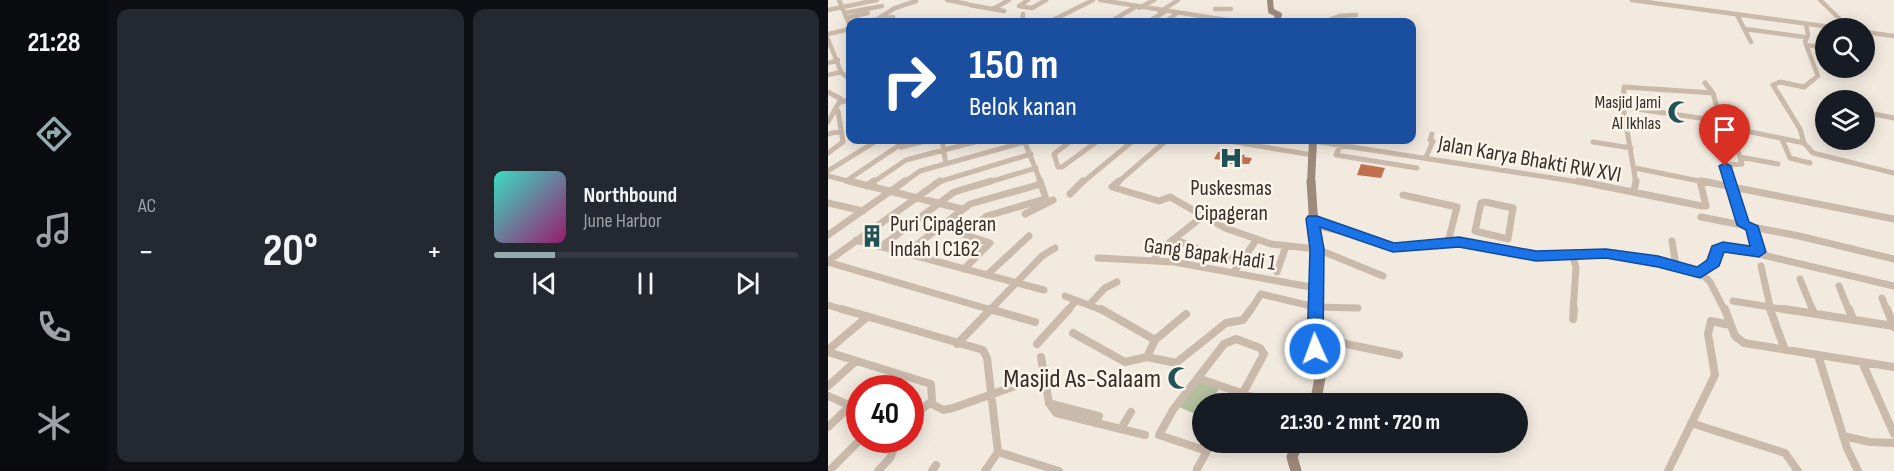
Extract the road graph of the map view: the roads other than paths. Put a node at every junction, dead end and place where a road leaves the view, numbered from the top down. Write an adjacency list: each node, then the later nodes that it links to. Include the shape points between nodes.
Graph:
1 (840, 0): 20 (street)
2 (877, 0): 20 (street)
3 (910, 0): 4 (street)
4 (918, 0): 36 (street)
5 (947, 0): 23 (street)
6 (1009, 0): 23 (street)
7 (1028, 0): 8 (street, via 1019,6 1032,8)
8 (1046, 0)
9 (1093, 0): 38 (street)
10 (1100, 0): 17 (street)
11 (1156, 0): 18 (street); 21 (street)
12 (1178, 0): 18 (street)
13 (1270, 0): 44 (street, via 1271,11 1279,15)
14 (1632, 0): 22 (street)
15 (1682, 0): 22 (street)
16 (1820, 0): 46 (street)
17 (1107, 1): 21 (street)
18 (1172, 3): 27 (street)
19 (882, 6): 28 (street)
20 (842, 7): 25 (street); 28 (street)
21 (1137, 7): 27 (street); 39 (street)
22 (1683, 7): 33 (street)
23 (992, 9): 26 (street)
24 (1232, 9): 43 (street, via 1216,8)
25 (828, 10)
26 (1004, 11)
27 (1162, 12): 31 (street); 40 (street)
28 (845, 13): 35 (street)
29 (868, 14): 35 (street)
30 (1023, 14): 37 (street)
31 (1176, 14): 41 (street); 42 (street)
32 (1356, 15): 45 (street)
33 (1737, 15): 47 (street); 50 (street)
34 (893, 17): 36 (street)
35 (847, 18)
36 (879, 18)
37 (1022, 18)
38 (1058, 18)
39 (1117, 18)
40 (1154, 18)
41 (1170, 18)
42 (1205, 18)
43 (1212, 18)
44 (1277, 18)
45 (1334, 18)
46 (1839, 18)
47 (1806, 24): 48 (street); 54 (street)
48 (1815, 26)
49 (846, 27): 52 (street)
50 (1745, 29): 54 (street); 56 (street)
51 (1875, 33): 53 (street)
52 (828, 34)
53 (1894, 36)
54 (1805, 37): 57 (street)
55 (828, 39): 59 (street)
56 (1751, 42)
57 (1806, 45): 58 (street); 82 (street, via 1818,73 1801,88 1780,82 1773,86 1800,129)
58 (1815, 46)
59 (838, 60): 60 (street); 62 (street)
60 (828, 63)
61 (828, 75): 63 (street)
62 (846, 75)
63 (846, 77)
64 (1705, 83): 66 (street)
65 (828, 92): 68 (street)
66 (1713, 93): 69 (street, via 1623,87); 74 (street)
67 (846, 101): 68 (street)
68 (842, 102): 70 (street)
69 (1623, 107): 74 (street); 96 (street)
70 (838, 111): 73 (street); 78 (street)
71 (1875, 114): 72 (street)
72 (1894, 118)
73 (828, 122)
74 (1721, 123): 75 (street)
75 (1731, 128): 80 (street); 102 (street)
76 (828, 134): 78 (street)
77 (1432, 134): 101 (street)
78 (842, 135): 79 (street); 98 (street, via 841,144)
79 (846, 136)
80 (1782, 139): 82 (street); 103 (street, via 1790,158)
81 (1593, 142): 96 (street)
82 (1804, 143): 110 (street, via 1819,156)
83 (872, 144): 109 (street)
84 (903, 144): 112 (street)
85 (943, 144): 97 (street)
86 (967, 144): 97 (street)
87 (1014, 144): 104 (street)
88 (1026, 144): 99 (street)
89 (1067, 144): 90 (street, via 1054,154 1058,167)
90 (1094, 144)
91 (1128, 144): 120 (street)
92 (1162, 144): 130 (street, via 1112,187 1159,201 1170,197)
93 (1255, 144): 100 (street)
94 (1313, 144): 100 (street)
95 (1341, 144): 101 (street, Jalan Karya Bhakti RW XVI); 107 (street, via 1336,155)
96 (1631, 148): 108 (street)
97 (944, 150): 104 (street); 115 (street, via 906,160)
98 (828, 153)
99 (1032, 154): 106 (street); 122 (street, via 934,183)
100 (1312, 155): 133 (street)
101 (1426, 157): 119 (street, Jalan Karya Bhakti RW XVI)
102 (1740, 157): 105 (street); 116 (street, via 1742,165 1725,166)
103 (1810, 163)
104 (946, 164): 118 (street, via 920,171)
105 (1778, 164)
106 (1036, 168): 114 (street); 117 (street)
107 (1417, 168)
108 (1635, 168): 113 (street); 119 (street)
109 (828, 171)
110 (1894, 173)
111 (828, 176): 112 (street)
112 (846, 180): 115 (street)
113 (1700, 181): 116 (street); 119 (street, Jalan Karya Bhakti RW XVI, via 1704,206)
114 (1041, 184): 123 (street); 126 (street)
115 (867, 186): 118 (street)
116 (1732, 187): 132 (street); 134 (street)
117 (967, 188): 124 (street); 126 (street)
118 (890, 191): 122 (street); 128 (street)
119 (1634, 192)
120 (1070, 194)
121 (1403, 195): 142 (street, via 1457,207)
122 (914, 197): 124 (street); 140 (street)
123 (1048, 200): 129 (street); 158 (street, via 987,216 962,234 990,243)
124 (938, 202): 127 (street); 143 (street)
125 (828, 203): 128 (street)
126 (970, 204): 127 (street)
127 (962, 209): 148 (street)
128 (863, 211): 135 (street)
129 (1025, 214)
130 (1203, 216): 138 (street); 139 (street)
131 (1701, 218): 134 (street)
132 (1894, 219)
133 (1312, 222): 142 (street, via 1393,248); 147 (street)
134 (1748, 226): 149 (street); 153 (street)
135 (828, 235)
136 (1029, 236): 162 (street)
137 (1488, 236): 137 (street, via 1474,230 1481,203 1513,208 1509,238); 145 (street)
138 (1174, 239): 151 (street); 154 (street)
139 (1257, 239): 144 (street); 154 (street)
140 (856, 240): 143 (street); 155 (street)
141 (1672, 241): 156 (street)
142 (1448, 242): 145 (street)
143 (882, 246): 148 (street)
144 (1286, 246): 147 (street); 160 (street)
145 (1483, 246): 150 (street, via 1536,256)
146 (1055, 248): 166 (street)
147 (1317, 249): 163 (street); 169 (street)
148 (906, 252): 158 (street)
149 (1759, 252): 161 (street, via 1717,249 1714,262); 168 (street)
150 (1572, 255): 156 (street, via 1615,254); 185 (street, via 1576,267)
151 (1156, 256): 152 (street, Gang Bapak Hadi 1); 169 (street, Gang Bapak Hadi 1)
152 (1098, 258)
153 (1894, 259)
154 (1241, 260): 159 (street)
155 (828, 261): 180 (street)
156 (1677, 266): 161 (street)
157 (1761, 266): 177 (street)
158 (964, 269): 162 (street)
159 (1234, 272)
160 (1277, 272)
161 (1700, 273): 187 (street, via 1720,299)
162 (987, 275): 166 (street)
163 (1383, 276)
164 (1800, 279): 181 (street)
165 (1117, 282): 175 (street)
166 (1015, 283): 170 (street); 180 (street)
167 (1839, 286): 184 (street)
168 (1894, 286)
169 (1316, 288): 178 (street)
170 (1044, 290)
171 (1065, 296): 174 (street)
172 (1882, 298): 188 (street)
173 (1733, 301): 177 (street)
174 (1075, 302): 175 (street); 193 (street)
175 (1089, 304): 191 (street)
176 (828, 305): 183 (street)
177 (1768, 306): 181 (street); 194 (street)
178 (1315, 307): 179 (street); 190 (street); 199 (street, via 1261,294 1244,320 1226,322 1179,363)
179 (1358, 308)
180 (988, 310): 186 (street); 192 (street)
181 (1814, 313): 184 (street)
182 (1186, 314): 191 (street)
183 (867, 317): 192 (street); 195 (street)
184 (1852, 319): 188 (street)
185 (1573, 320)
186 (1035, 322)
187 (1730, 325): 194 (street, via 1744,344); 215 (street, via 1711,321 1715,375)
188 (1894, 326)
189 (1073, 333): 199 (street, via 1125,362)
190 (1313, 338): 196 (street); 207 (street, via 1320,378)
191 (1155, 340): 199 (street)
192 (957, 344): 209 (street, via 986,353)
193 (1036, 344)
194 (1785, 350): 197 (street)
195 (828, 351): 200 (street)
196 (1399, 355)
197 (1818, 355): 201 (street); 220 (street)
198 (1041, 357): 203 (street)
199 (1147, 357)
200 (855, 361): 205 (street); 211 (street, via 931,384)
201 (1862, 362): 202 (street); 218 (street)
202 (1894, 367)
203 (1046, 375): 209 (street); 217 (street, via 1049,403 1056,413)
204 (1198, 378): 206 (street); 206 (street, via 1224,344 1236,339 1264,351); 221 (street, via 1159,435)
205 (828, 386)
206 (1244, 393)
207 (1317, 393)
208 (828, 396): 210 (street)
209 (991, 396): 211 (street, via 943,410); 223 (street)
210 (846, 404)
211 (932, 404): 212 (street)
212 (924, 409)
213 (1131, 412): 217 (street)
214 (846, 414): 216 (street)
215 (1690, 423): 234 (street); 235 (street, via 1785,453)
216 (828, 427)
217 (1122, 427): 219 (street)
218 (1894, 434)
219 (1145, 435)
220 (1843, 436): 222 (street); 236 (street)
221 (1192, 443)
222 (1894, 443)
223 (998, 452): 231 (street); 232 (street)
224 (847, 453): 229 (street)
225 (892, 453): 230 (street)
226 (1206, 453): 228 (street)
227 (1294, 453): 233 (street)
228 (1197, 469)
229 (829, 471)
230 (878, 471)
231 (985, 471)
232 (1059, 471)
233 (1296, 471)
234 (1668, 471)
235 (1798, 471)
236 (1858, 471)

